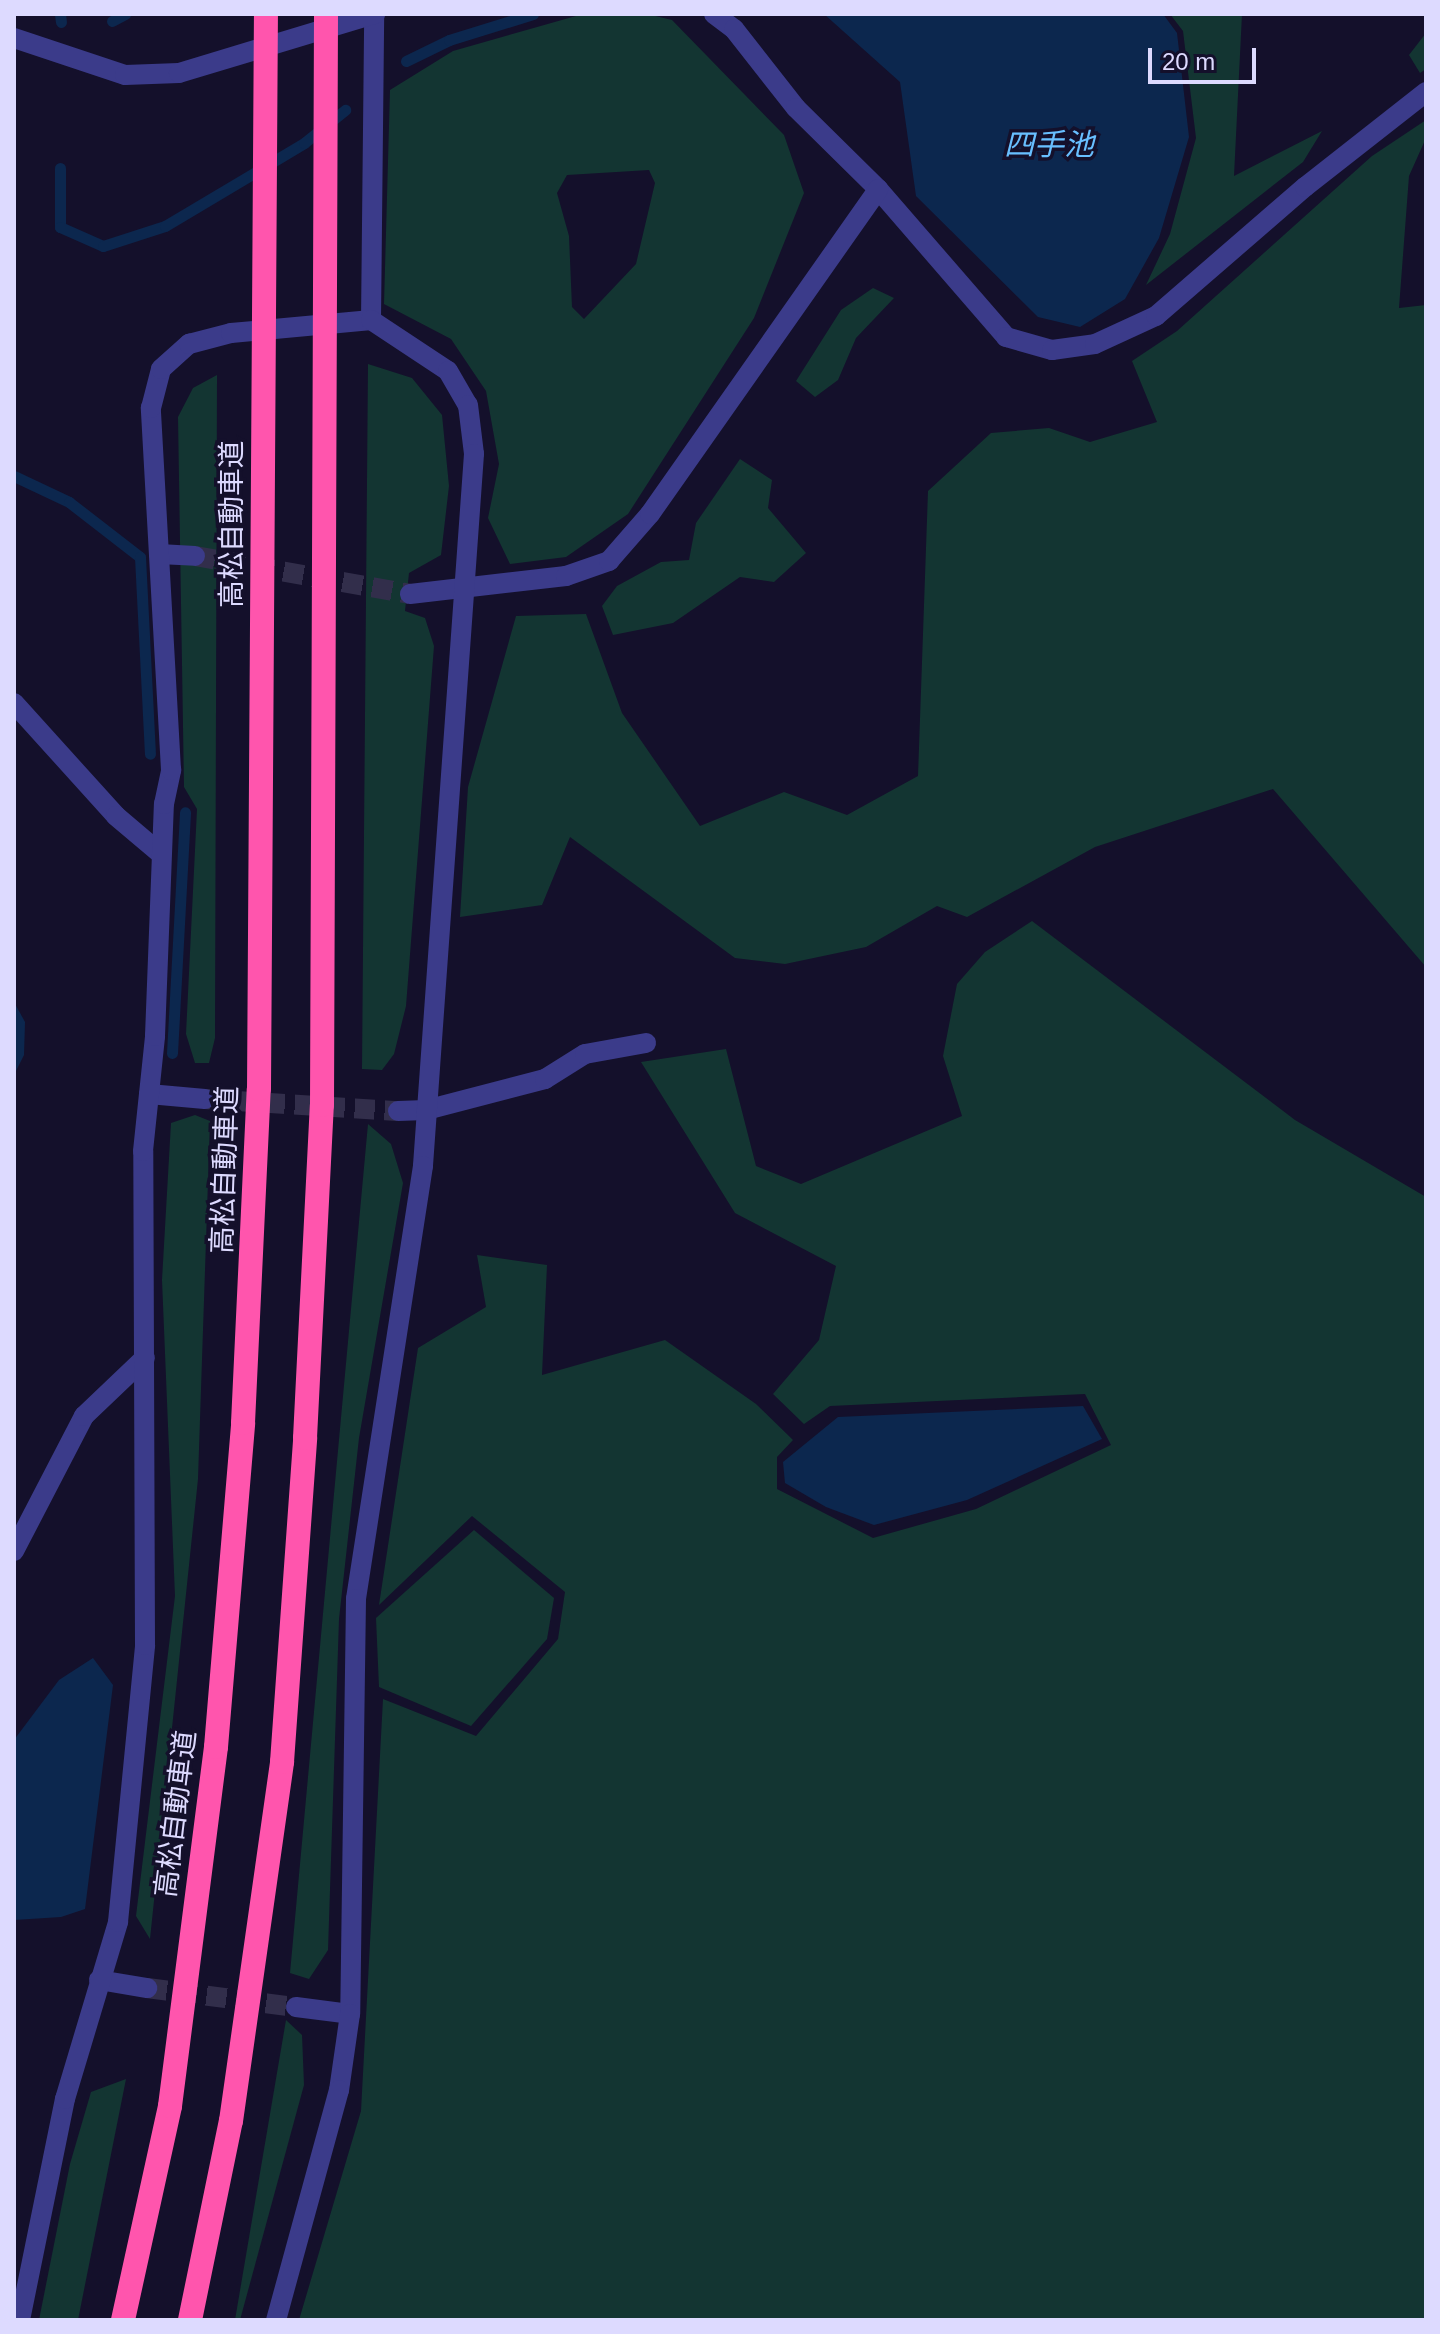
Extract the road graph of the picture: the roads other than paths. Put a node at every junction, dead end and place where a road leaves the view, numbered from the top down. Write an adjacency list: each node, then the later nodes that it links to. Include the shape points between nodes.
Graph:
1 (266, 14): 27 (highway, 高松自動車道, via 259,1089 243,1423 216,1747 170,2106)
2 (326, 14): 28 (highway, via 322,1105 305,1438 282,1762 231,2121)
3 (374, 14): 5 (street, via 179,73 125,75); 8 (street)
4 (714, 14): 7 (street, via 734,29 796,108)
5 (14, 38)
6 (1426, 92): 7 (street, via 1305,187 1156,316 1095,344 1052,350 1006,337)
7 (878, 189): 11 (street, via 650,514 609,561 566,576)
8 (371, 320): 9 (street, via 231,333 189,344 161,369 151,408); 11 (street, via 448,371 468,405 474,454)
9 (159, 554): 10 (street); 14 (street, via 171,770)
10 (195, 556)
11 (462, 586): 12 (street); 18 (street)
12 (410, 594)
13 (14, 703): 14 (street, via 116,816)
14 (161, 854): 16 (street)
15 (646, 1043): 18 (street, via 585,1054 545,1079)
16 (149, 1094): 17 (street); 20 (street, via 143,1151)
17 (205, 1099)
18 (426, 1110): 19 (street); 25 (street, via 423,1166 356,1599)
19 (398, 1111)
20 (145, 1358): 21 (street, via 84,1416); 22 (street, via 145,1645 118,1922)
21 (14, 1551)
22 (99, 1980): 23 (street); 26 (street, via 65,2099)
23 (147, 1988)
24 (296, 2007): 25 (street)
25 (350, 2014): 29 (street, via 339,2090)
26 (20, 2320)
27 (123, 2320)
28 (190, 2320)
29 (276, 2320)

